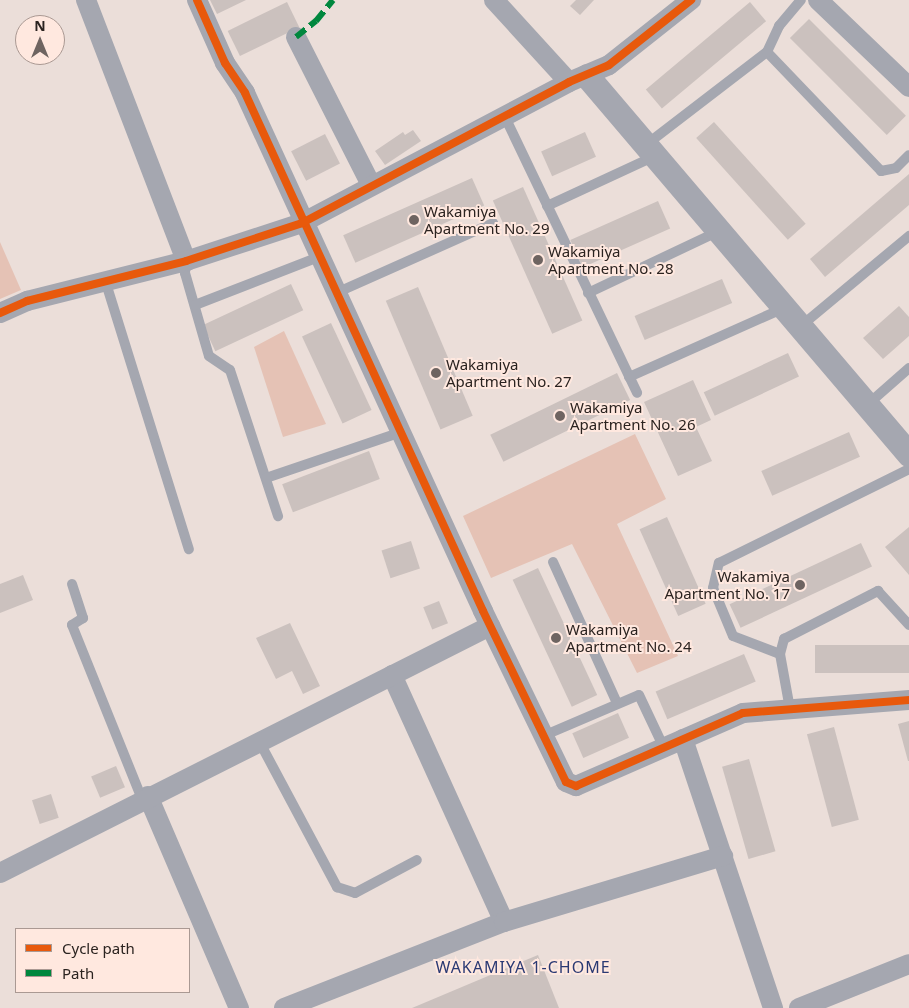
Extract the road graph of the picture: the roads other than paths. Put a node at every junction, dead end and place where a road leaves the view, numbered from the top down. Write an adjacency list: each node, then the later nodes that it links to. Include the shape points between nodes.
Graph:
1 (86, 0): 21 (street)
2 (197, 0): 16 (street, via 225,63 245,93)
3 (494, 0): 9 (street)
4 (691, 0): 9 (street, via 609,65)
5 (801, 0): 8 (lane, via 779,26)
6 (818, 0): 10 (street)
7 (296, 37): 14 (street)
8 (767, 52): 12 (lane); 13 (lane, via 881,171 896,168)
9 (578, 79): 11 (street); 12 (street)
10 (909, 87)
11 (504, 115): 14 (street); 15 (lane)
12 (652, 150): 15 (lane); 18 (street)
13 (909, 155)
14 (371, 185): 16 (street)
15 (547, 206): 24 (lane)
16 (302, 223): 20 (street); 21 (street)
17 (492, 223): 23 (lane)
18 (720, 230): 24 (lane); 26 (street)
19 (909, 236): 28 (lane)
20 (319, 257): 23 (street); 25 (lane)
21 (186, 260): 22 (street); 25 (lane, via 185,273)
22 (105, 280): 27 (street, via 27,301); 38 (lane)
23 (336, 293): 33 (street)
24 (588, 293): 30 (lane)
25 (195, 304): 36 (lane, via 209,356 230,370)
26 (785, 307): 28 (street); 30 (lane)
27 (0, 313)
28 (801, 326): 32 (street)
29 (909, 368): 32 (lane)
30 (629, 376): 31 (lane)
31 (637, 393)
32 (867, 405): 34 (street)
33 (400, 432): 36 (lane); 41 (street)
34 (909, 454)
35 (909, 469): 43 (lane, via 719,563 713,588 733,636)
36 (266, 478): 37 (lane)
37 (278, 516)
38 (189, 549)
39 (553, 562): 46 (lane)
40 (72, 584): 52 (lane, via 84,618 72,625)
41 (490, 626): 44 (street); 48 (street)
42 (909, 626): 43 (lane, via 878,591 784,639)
43 (780, 654): 47 (lane)
44 (392, 675): 50 (street); 56 (street)
45 (909, 700): 47 (street)
46 (617, 703): 48 (lane); 51 (lane, via 639,695)
47 (790, 709): 49 (street, via 743,713)
48 (544, 736): 51 (street, via 566,782 576,786)
49 (683, 740): 51 (street); 53 (street)
50 (259, 741): 52 (street); 54 (lane, via 337,887 355,894)
51 (664, 748)
52 (145, 798): 55 (street); 58 (street)
53 (723, 856): 56 (street); 60 (street)
54 (417, 860)
55 (0, 873)
56 (504, 922): 59 (street)
57 (909, 964): 61 (street)
58 (239, 1008)
59 (284, 1008)
60 (773, 1008)
61 (800, 1008)

